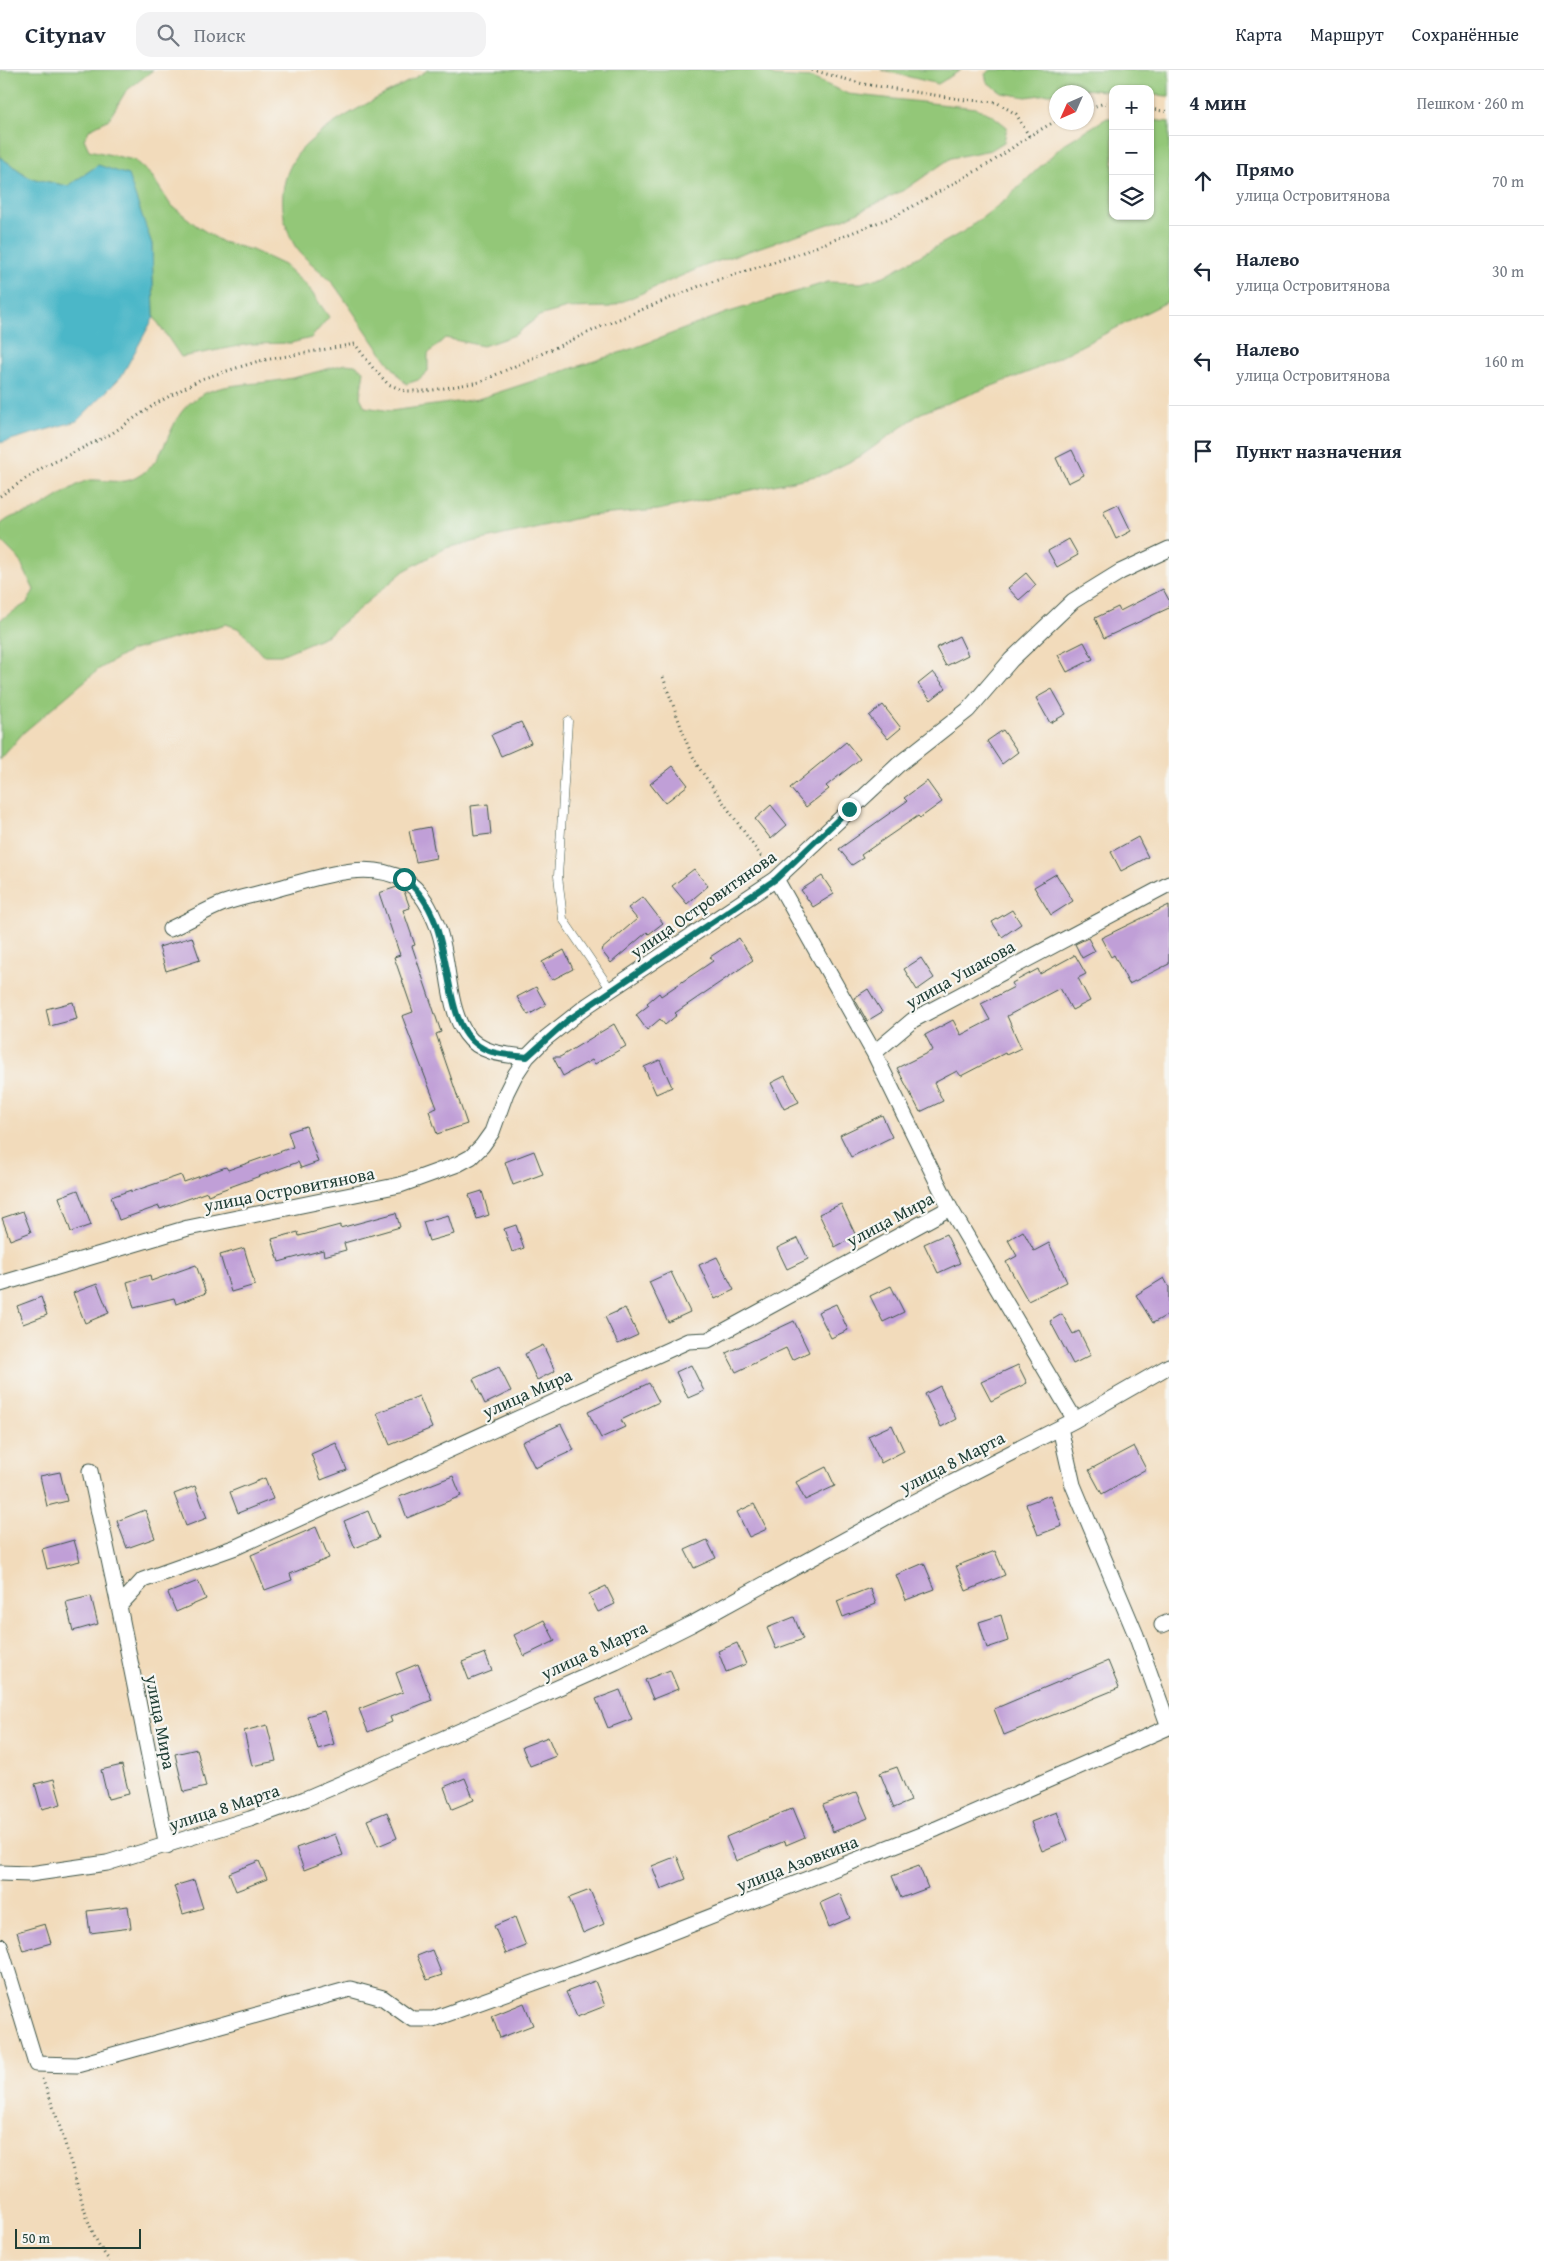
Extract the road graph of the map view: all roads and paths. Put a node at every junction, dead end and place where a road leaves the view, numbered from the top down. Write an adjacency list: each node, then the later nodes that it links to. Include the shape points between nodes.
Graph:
1 (812, 70): 7 (path, via 863,84 996,102 1016,114)
2 (1109, 104): 3 (path)
3 (1094, 107)
4 (1154, 110): 5 (path)
5 (1169, 112)
6 (1049, 125): 7 (path)
7 (1029, 136): 8 (path, via 992,162 897,215 793,256 702,285 480,382 427,391 405,391 388,384 355,344 259,362 201,379 111,434 42,468)
8 (0, 496)
9 (1169, 549): 12 (street, улица Островитянова, via 1120,572 1072,601 1010,660 968,710 898,765)
10 (663, 677): 12 (path, via 697,765)
11 (568, 721): 15 (lane, via 558,876 563,918)
12 (776, 879): 15 (street, улица Островитянова); 16 (street)
13 (1169, 884): 16 (street, улица Ушакова, via 913,1020)
14 (170, 930): 17 (street, via 224,903 331,874 358,871 404,879 415,887 439,930 455,1009 466,1034 479,1047)
15 (611, 990): 17 (street, улица Островитянова, via 568,1020)
16 (874, 1054): 18 (street)
17 (527, 1057): 19 (street, улица Островитянова, via 506,1093 492,1132 471,1157 458,1164 400,1185 188,1228)
18 (950, 1208): 21 (street); 24 (street, улица Мира, via 708,1340 680,1345 236,1547 143,1580)
19 (0, 1284)
20 (1169, 1366): 21 (street, улица 8 Марта)
21 (1075, 1420): 22 (street, улица 8 Марта)
22 (1060, 1428): 25 (street, via 1073,1485 1136,1636); 26 (street, улица 8 Марта, via 616,1662 305,1799)
23 (90, 1472): 24 (street, улица Мира)
24 (119, 1606): 26 (street, улица Мира)
25 (1169, 1727): 29 (street, улица Азовкина, via 927,1832 623,1951 433,2019 412,2019 382,1998 350,1989 77,2065)
26 (167, 1846): 27 (street, улица 8 Марта, via 68,1870)
27 (0, 1873)
28 (0, 1946): 29 (street)
29 (36, 2064): 30 (path, via 53,2104 86,2214)
30 (110, 2261)

